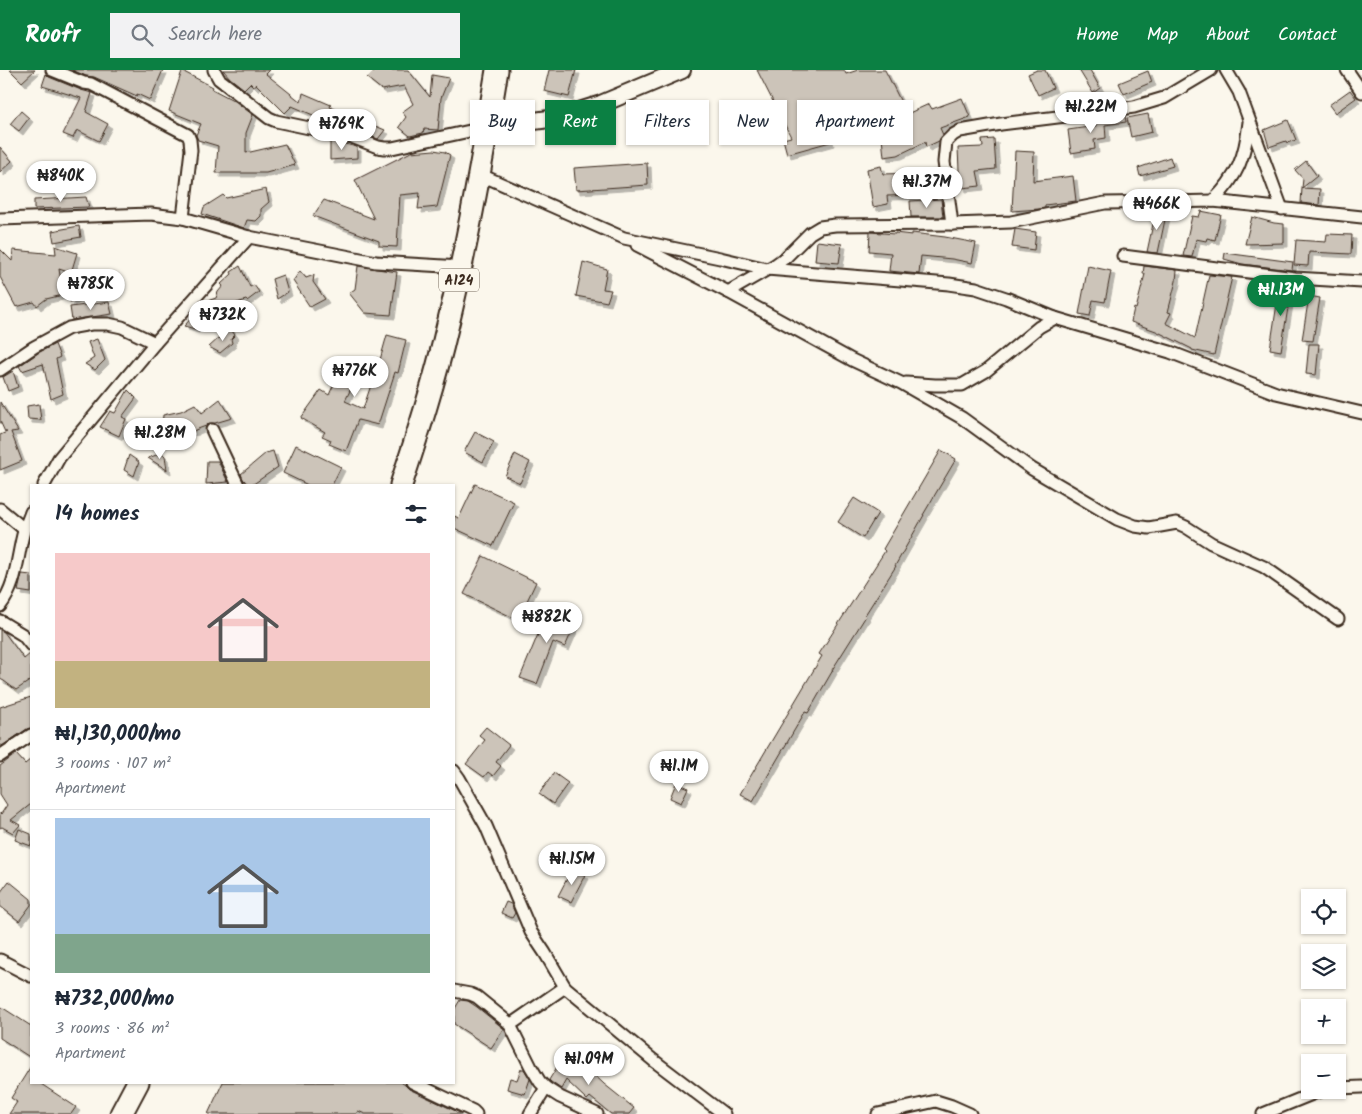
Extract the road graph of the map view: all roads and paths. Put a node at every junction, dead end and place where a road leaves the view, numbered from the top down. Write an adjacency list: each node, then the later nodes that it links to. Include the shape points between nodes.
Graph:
1 (52, 70): 18 (street, via 90,84 188,135 191,150)
2 (497, 70): 9 (highway, A124)
3 (682, 70): 11 (street, via 601,104 557,118)
4 (1211, 70): 20 (street, via 1164,98 1134,107 993,125 953,135 946,142 944,162)
5 (1226, 70): 10 (street, via 1240,92)
6 (1347, 70): 8 (street)
7 (212, 71): 12 (street, via 264,116 384,148)
8 (1362, 92)
9 (492, 100)
10 (1249, 118): 15 (street, via 1242,159 1226,189); 16 (street)
11 (535, 121)
12 (470, 131)
13 (485, 145): 14 (highway, A124)
14 (479, 174): 22 (street); 24 (highway, A124)
15 (1213, 202): 16 (street); 20 (street, via 1105,204 1011,222)
16 (1282, 209): 17 (street)
17 (1362, 217)
18 (183, 218): 19 (street, via 151,214); 21 (street)
19 (0, 219)
20 (952, 224): 25 (street, via 836,224 820,227)
21 (249, 237): 24 (street, via 376,262); 29 (street)
22 (624, 238): 25 (street); 27 (street)
23 (1123, 256): 26 (street, via 1295,278)
24 (461, 268): 36 (highway, A124, via 430,392)
25 (767, 269): 27 (street); 28 (street, via 976,288)
26 (1362, 282)
27 (728, 292): 31 (street, via 852,360)
28 (1055, 318): 31 (street, via 1039,327 986,371 962,384); 32 (street, via 1170,352 1276,393)
29 (155, 343): 30 (street, via 122,327 83,325 69,328 41,343); 34 (street, via 59,458)
30 (0, 370)
31 (901, 382): 41 (street, via 962,418 1032,469 1117,520 1149,528 1176,523 1186,527 1211,543 1264,567)
32 (1362, 413)
33 (212, 430): 35 (street)
34 (45, 484)
35 (238, 484)
36 (401, 484)
37 (0, 509): 39 (street)
38 (30, 514): 39 (street)
39 (24, 529): 40 (street, via 12,583)
40 (0, 606)
41 (1338, 619)
42 (0, 621): 43 (street, via 23,635)
43 (30, 644)
44 (30, 736): 45 (street)
45 (0, 756)
46 (455, 772): 49 (street, via 486,826 531,932)
47 (0, 960): 48 (street)
48 (30, 975)
49 (565, 987): 51 (street); 62 (street)
50 (455, 991): 51 (street, via 477,997)
51 (510, 1025): 55 (street, via 531,1067)
52 (137, 1084): 58 (highway)
53 (416, 1084): 59 (street)
54 (1362, 1087): 56 (street)
55 (546, 1088): 60 (street); 61 (street)
56 (1346, 1088)
57 (1301, 1099): 65 (street)
58 (121, 1114)
59 (476, 1114)
60 (530, 1114)
61 (597, 1114)
62 (724, 1114)
63 (878, 1114): 64 (street, via 936,1102)
64 (970, 1114)
65 (1263, 1114)

